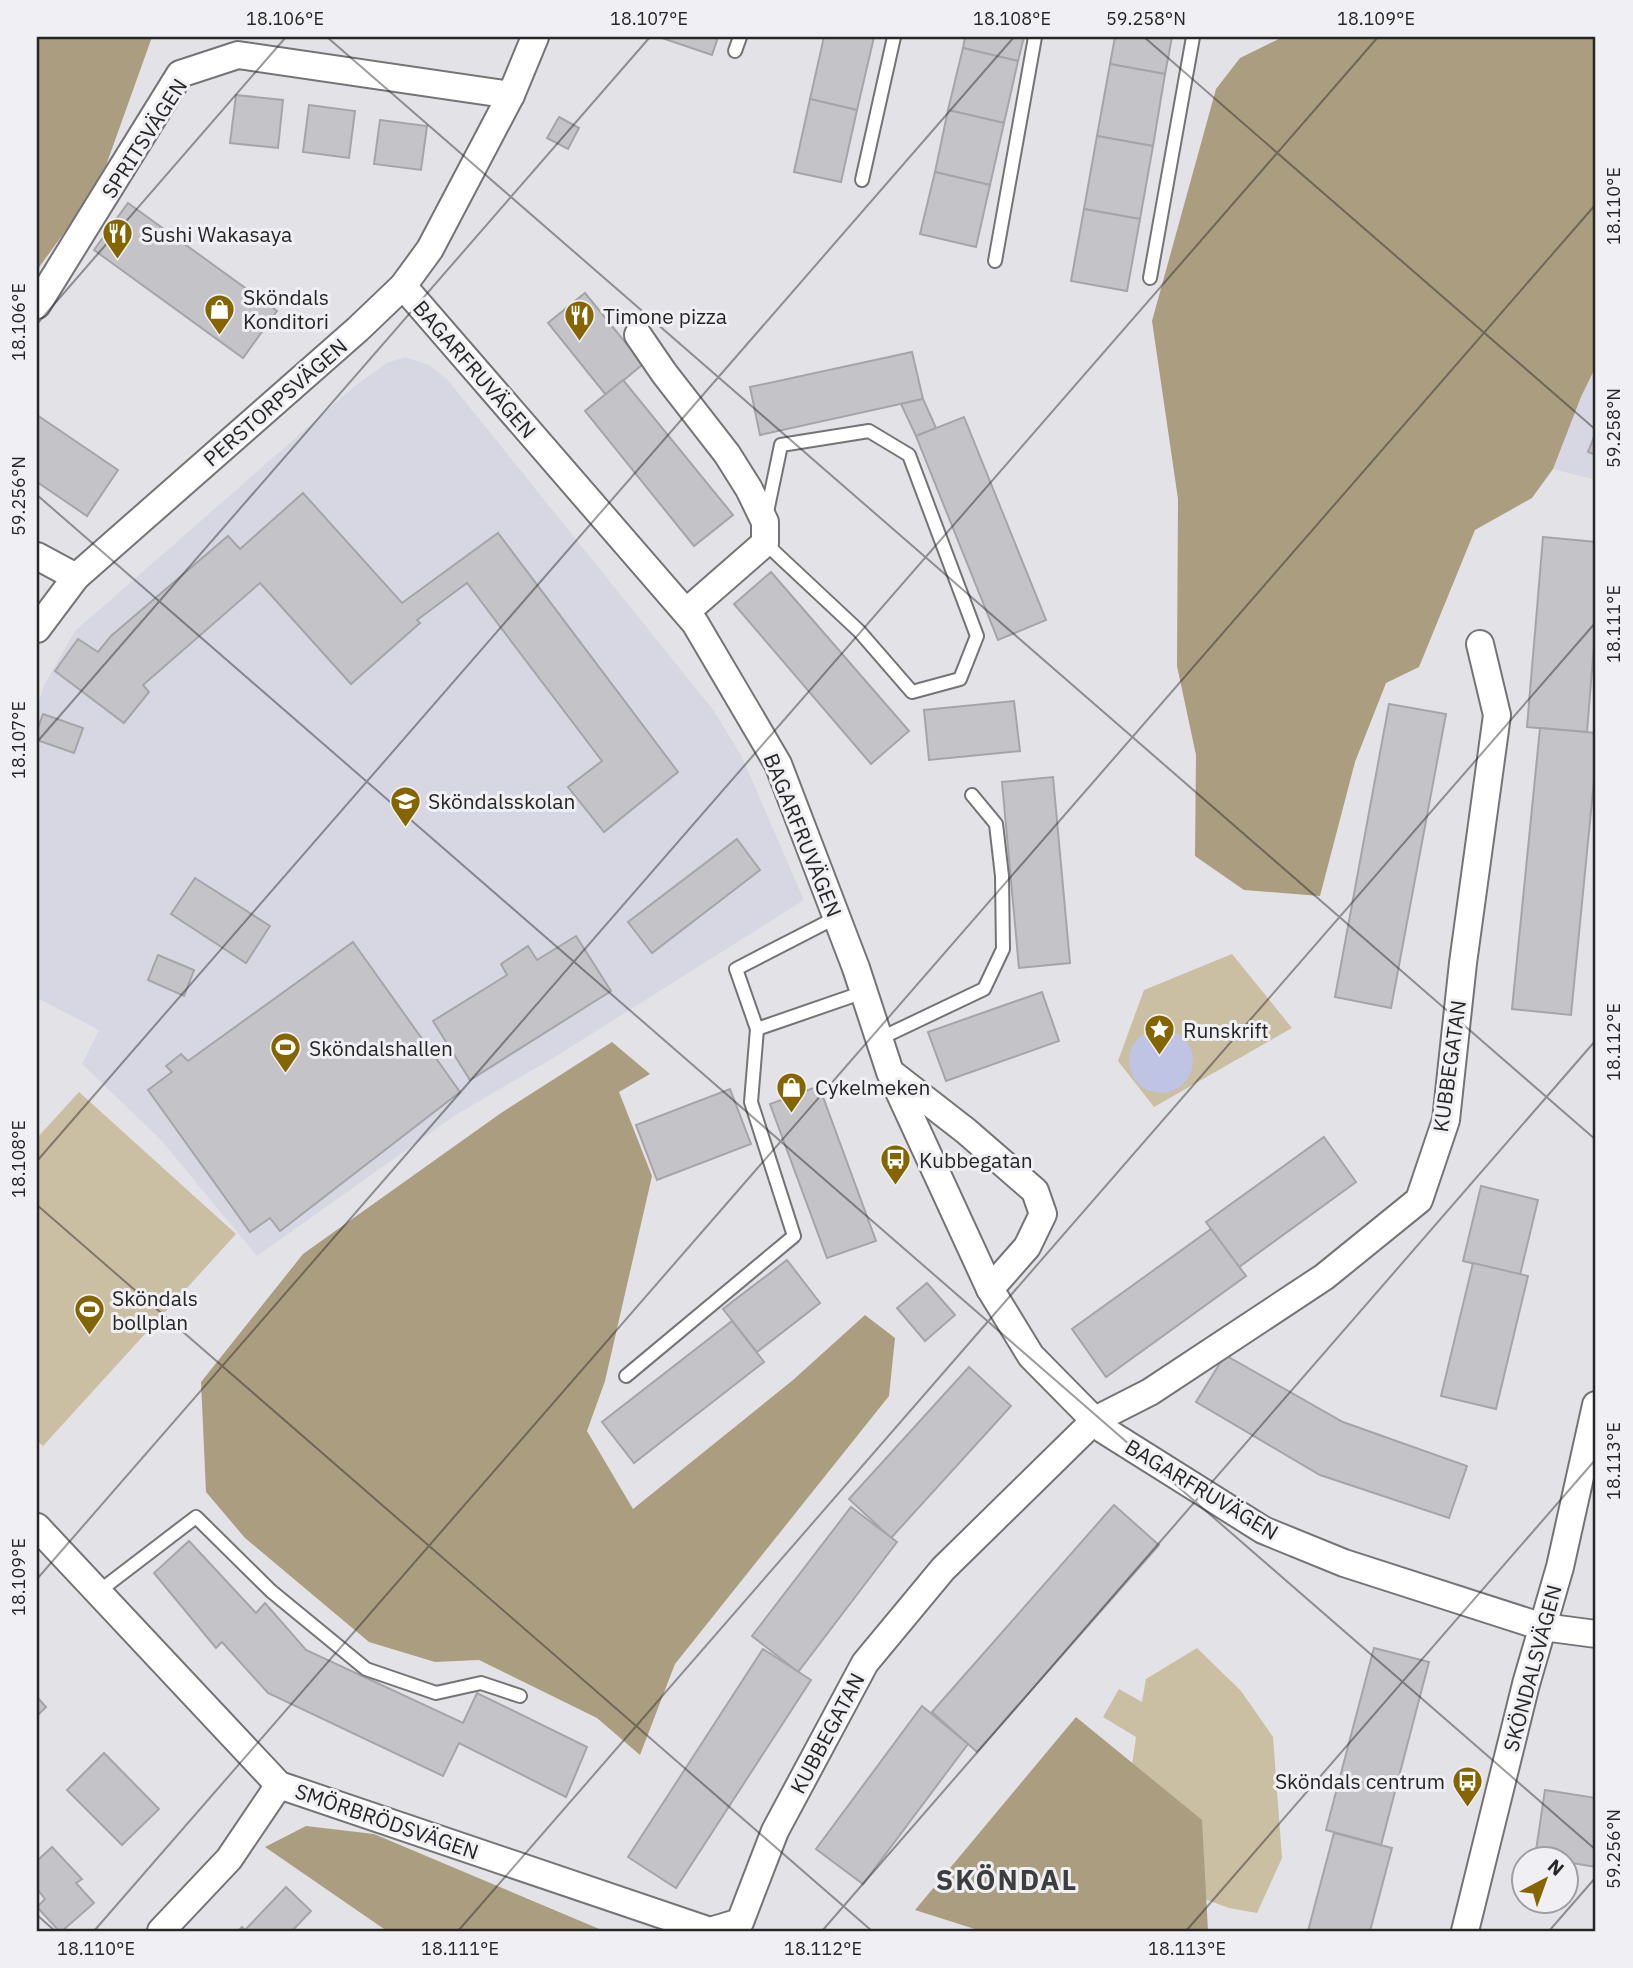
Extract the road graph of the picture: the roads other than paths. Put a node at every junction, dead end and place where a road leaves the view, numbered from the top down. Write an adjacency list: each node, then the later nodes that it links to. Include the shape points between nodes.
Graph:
1 (536, 37): 7 (street, PERSTORPSVÄGEN)
2 (740, 37): 6 (lane)
3 (894, 37): 8 (lane)
4 (1035, 37): 9 (lane)
5 (1193, 37): 10 (lane)
6 (736, 51)
7 (511, 95): 11 (street, PERSTORPSVÄGEN, via 430,249); 12 (street, SPRITSVÄGEN, via 238,55 180,74)
8 (862, 180)
9 (995, 261)
10 (1150, 278)
11 (403, 286): 16 (street, PERSTORPSVÄGEN); 17 (street, BAGARFRUVÄGEN)
12 (37, 305)
13 (638, 335): 14 (street, via 727,454 749,489)
14 (765, 533): 14 (lane, via 912,692 960,679 977,636 909,455 869,431 782,445); 17 (street)
15 (37, 556): 16 (street)
16 (76, 577): 18 (street, PERSTORPSVÄGEN)
17 (686, 612): 21 (street, BAGARFRUVÄGEN, via 778,764)
18 (37, 629)
19 (1480, 644): 29 (street, KUBBEGATAN, via 1497,715 1446,1120 1419,1200 1324,1277 1150,1392)
20 (972, 795): 24 (lane, via 996,824 1003,949 984,989)
21 (837, 917): 22 (street, BAGARFRUVÄGEN); 23 (lane, via 736,969)
22 (864, 992): 23 (lane); 24 (street, BAGARFRUVÄGEN)
23 (757, 1029): 27 (lane, via 751,1101 794,1236)
24 (879, 1039): 25 (street, BAGARFRUVÄGEN)
25 (890, 1072): 26 (street, BAGARFRUVÄGEN); 26 (street, via 1035,1191 1043,1214 1027,1247)
26 (990, 1289): 29 (street, BAGARFRUVÄGEN, via 1031,1356)
27 (626, 1376)
28 (1596, 1405): 32 (street, SKÖNDALSVÄGEN)
29 (1095, 1420): 32 (street, BAGARFRUVÄGEN, via 1148,1459 1263,1530 1344,1563); 37 (street, KUBBEGATAN, via 943,1569 865,1663 775,1831 740,1922)
30 (37, 1527): 31 (street, SMÖRBRÖDSVÄGEN)
31 (98, 1592): 34 (lane, via 196,1517 271,1591 366,1669 436,1693 481,1683); 35 (street, SMÖRBRÖDSVÄGEN)
32 (1543, 1627): 33 (street, BAGARFRUVÄGEN); 38 (street, SKÖNDALSVÄGEN)
33 (1596, 1634)
34 (520, 1696)
35 (279, 1785): 36 (street, via 229,1859); 37 (street, SMÖRBRÖDSVÄGEN)
36 (170, 1928)
37 (710, 1931)
38 (1465, 1931)

